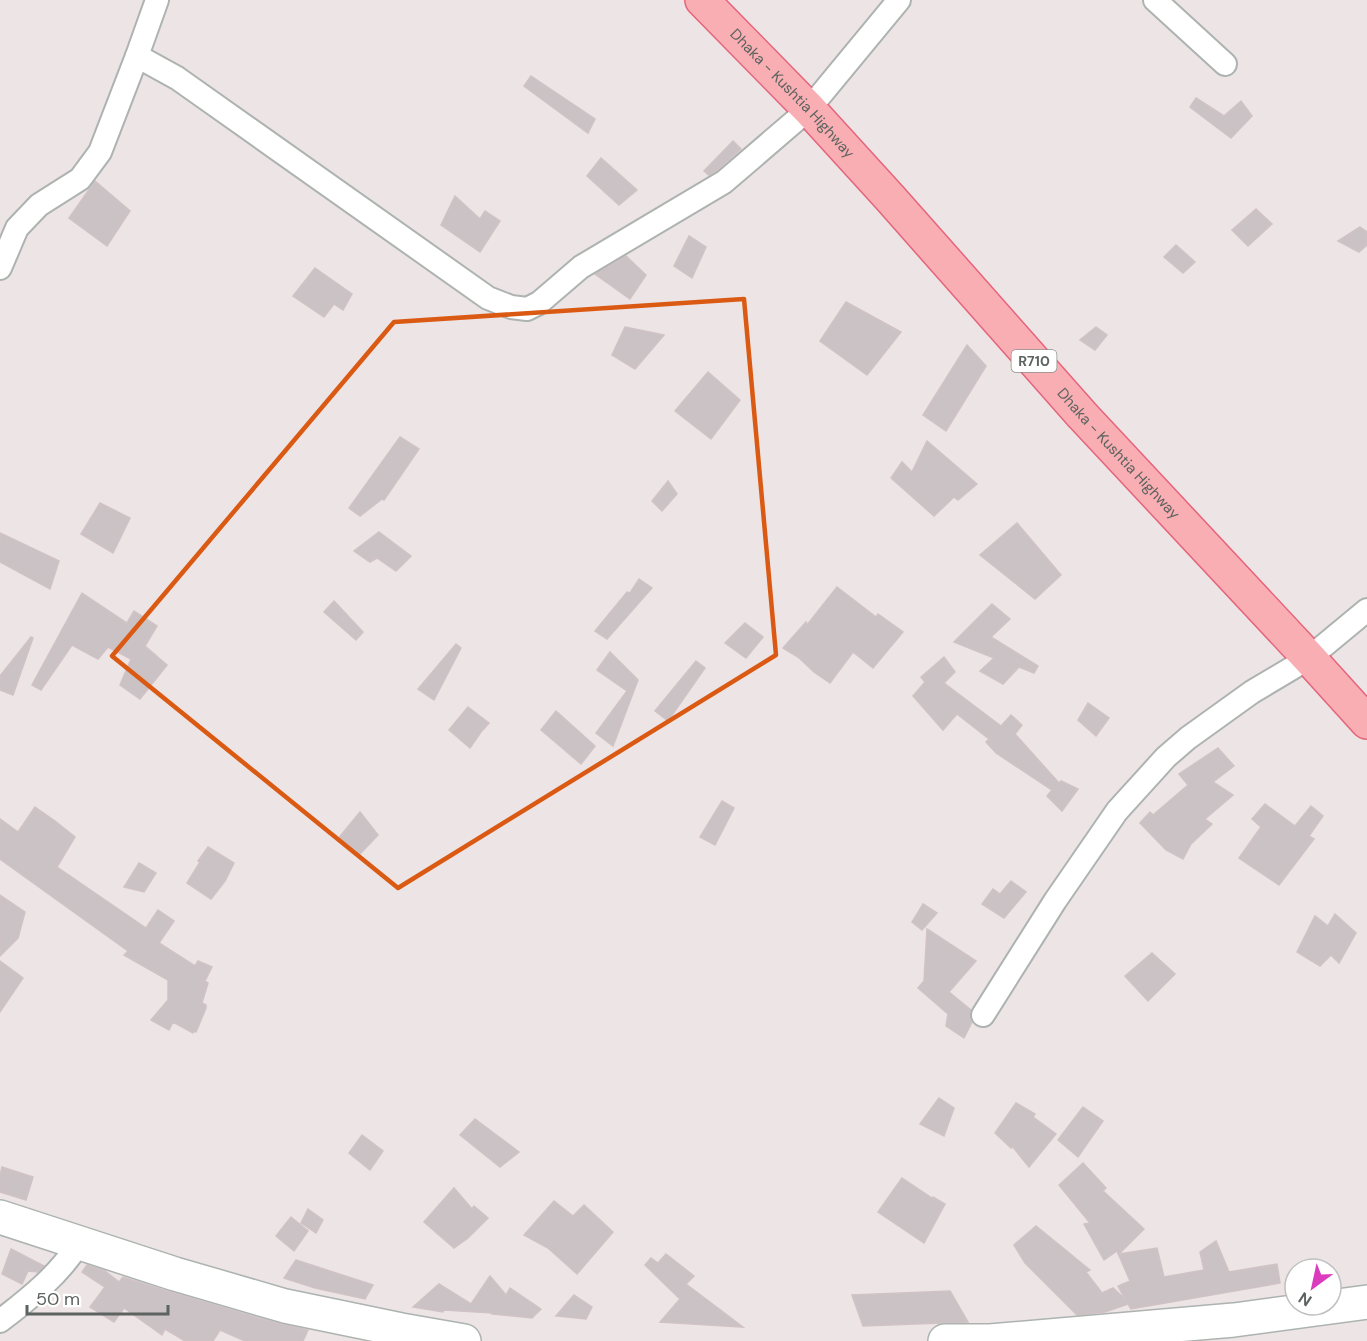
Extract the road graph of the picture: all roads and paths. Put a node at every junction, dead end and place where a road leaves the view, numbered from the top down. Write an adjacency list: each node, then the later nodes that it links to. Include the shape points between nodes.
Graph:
1 (157, 0): 5 (street)
2 (702, 0): 7 (main road, Dhaka - Kushtia Highway / R710)
3 (899, 0): 7 (street)
4 (1155, 0): 6 (street)
5 (137, 56): 7 (street, via 177,78 488,298 527,309 581,267 724,182); 8 (street, via 100,152 80,179 39,205 17,228)
6 (1225, 64)
7 (809, 109): 10 (main road, Dhaka - Kushtia Highway / R710, via 1082,415)
8 (0, 268)
9 (1367, 610): 10 (street)
10 (1309, 658): 11 (main road, Dhaka - Kushtia Highway / R710); 12 (street, via 1252,692 1166,757 1117,811)
11 (1367, 722)
12 (983, 1015)
13 (0, 1217): 14 (street)
14 (79, 1243): 16 (street, via 52,1277); 17 (street, via 285,1306)
15 (1367, 1302): 18 (street, via 1234,1320 990,1341)
16 (0, 1321)
17 (464, 1341)
18 (945, 1341)

